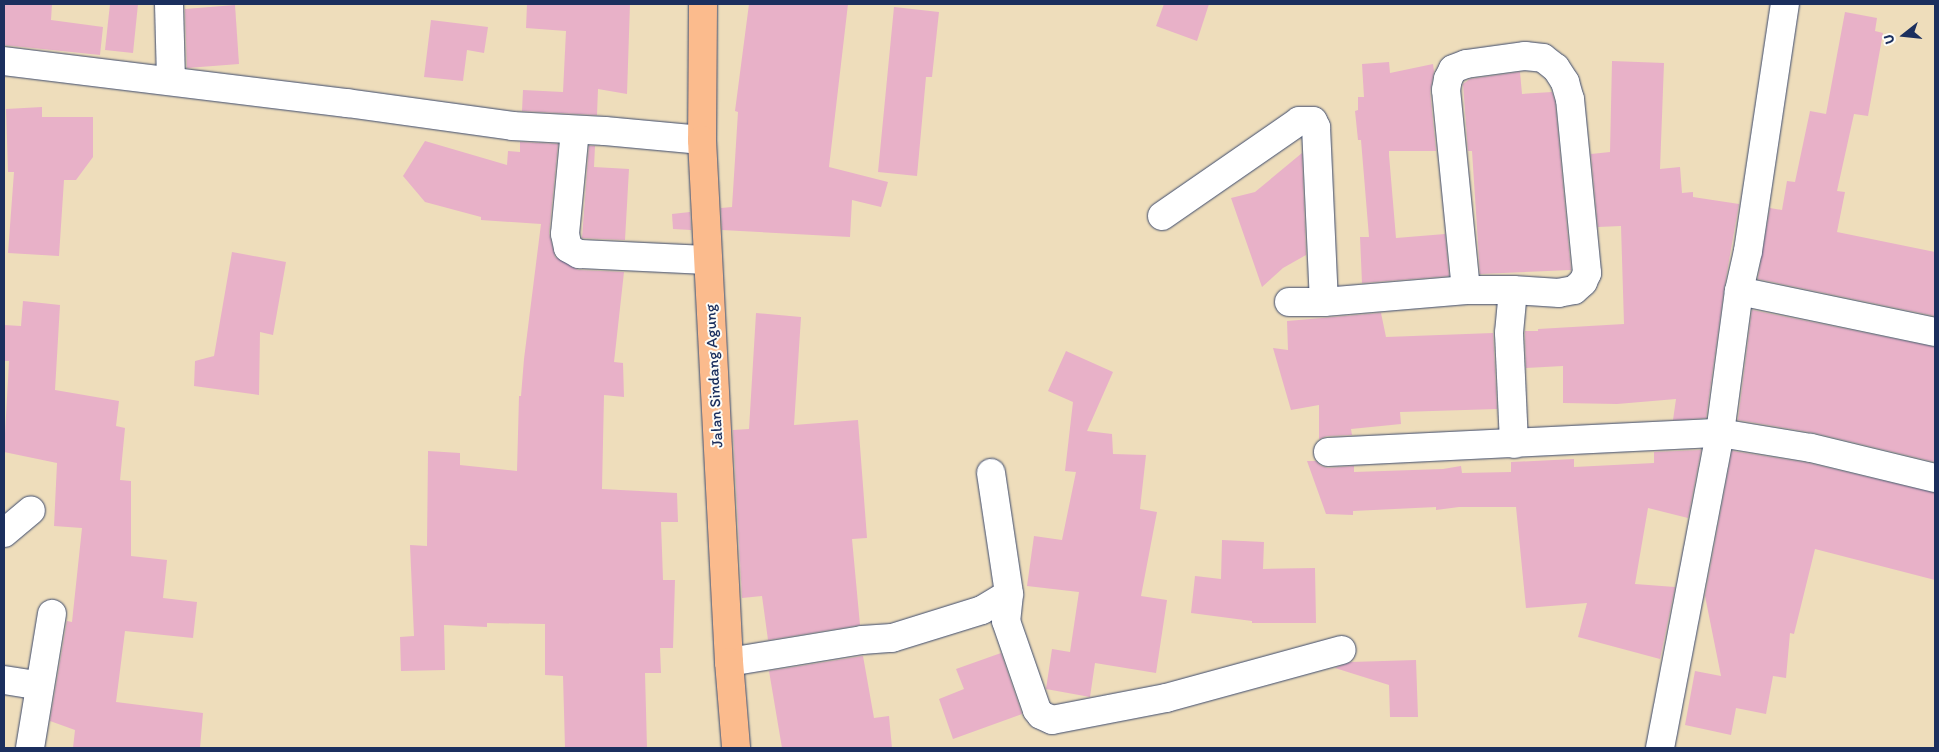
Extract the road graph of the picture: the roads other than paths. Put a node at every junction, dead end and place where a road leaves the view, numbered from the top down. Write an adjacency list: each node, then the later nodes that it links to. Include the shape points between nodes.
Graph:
1 (169, 4): 5 (street)
2 (703, 4): 7 (main road, Jalan Sindang Agung)
3 (1785, 4): 12 (street, via 1748,251)
4 (4, 60): 5 (street)
5 (171, 81): 6 (street, via 512,126)
6 (575, 130): 7 (street); 9 (street, via 565,234 568,248 579,254)
7 (702, 140): 9 (main road, Jalan Sindang Agung)
8 (1162, 216): 14 (street, via 1299,121 1313,121 1316,127)
9 (708, 260): 26 (main road, Jalan Sindang Agung)
10 (1466, 290): 11 (street); 11 (street, via 1446,90 1448,78 1453,69 1466,64 1525,56 1543,58 1556,68 1570,99 1588,273 1574,290 1558,293); 14 (street)
11 (1513, 290): 17 (street, via 1509,333)
12 (1739, 291): 15 (street); 16 (street)
13 (1289, 302): 14 (street)
14 (1324, 302)
15 (1935, 332)
16 (1720, 433): 17 (street); 20 (street, via 1811,448); 31 (street)
17 (1514, 444): 18 (street)
18 (1328, 452)
19 (992, 472): 23 (street)
20 (1935, 478)
21 (31, 510): 22 (street)
22 (4, 533)
23 (1009, 594): 25 (street, via 1006,621 1037,710 1041,716 1052,720 1166,698); 26 (street, via 982,610 892,638)
24 (52, 614): 28 (street)
25 (1342, 650)
26 (730, 662): 30 (main road, Jalan Sindang Agung)
27 (4, 680): 28 (street)
28 (40, 686): 29 (street)
29 (30, 748)
30 (736, 748)
31 (1660, 748)

